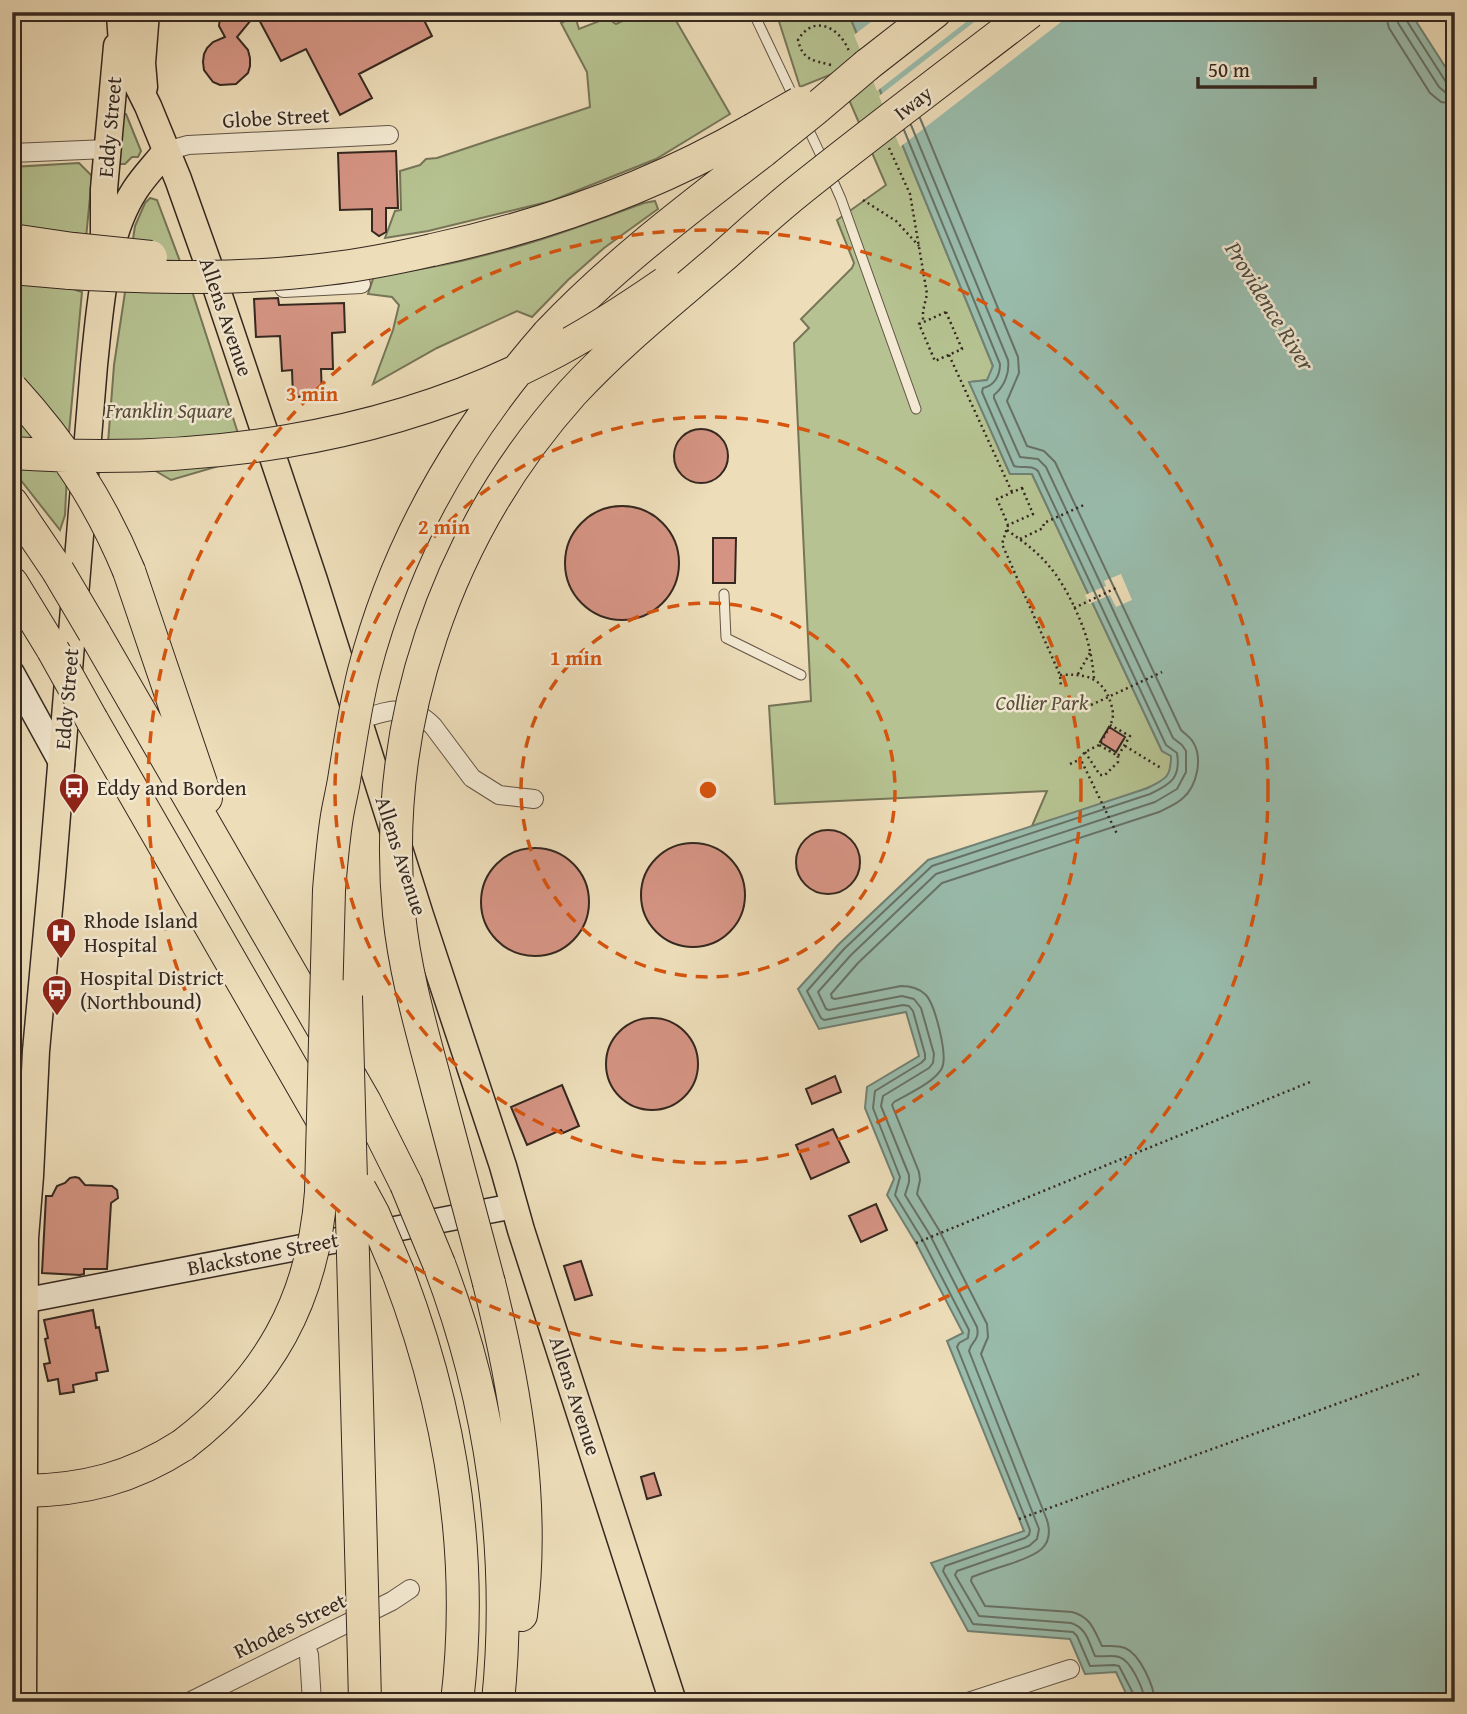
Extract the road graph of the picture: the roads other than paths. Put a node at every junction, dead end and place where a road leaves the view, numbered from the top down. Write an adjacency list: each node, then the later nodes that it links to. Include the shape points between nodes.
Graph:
1 (753, 12): 18 (lane, via 841,199)
2 (935, 12): 6 (highway, bridge)
3 (1030, 12): 10 (highway, Iway, bridge)
4 (129, 13): 7 (main road, Eddy Street); 8 (main road, Allens Avenue, via 124,54)
5 (390, 135): 8 (street, Globe Street, via 188,145)
6 (757, 140): 12 (highway, bridge, via 521,228 354,266 187,277); 27 (highway, bridge, via 548,334 463,444 411,539 389,591 371,643)
7 (107, 149): 9 (street); 15 (main road, Eddy Street)
8 (166, 151): 15 (main road, Eddy Street, via 121,216); 16 (main road, Allens Avenue)
9 (12, 153)
10 (796, 193): 19 (highway, bridge, via 585,335 492,382 422,409 339,432 246,448 133,455); 43 (highway, bridge, via 610,354 535,438 465,550 439,612 408,721 398,804 400,918 414,1002 503,1343 521,1461 522,1610)
11 (12, 240): 12 (highway)
12 (71, 261): 13 (highway)
13 (12, 268)
14 (361, 284): 16 (street)
15 (105, 285): 26 (main road, Eddy Street, via 94,365)
16 (218, 292): 25 (main road, Allens Avenue)
17 (12, 389): 29 (highway, bridge, via 77,470 129,571)
18 (916, 409)
19 (12, 453)
20 (12, 503): 29 (highway, bridge, via 58,571)
21 (12, 583): 41 (highway, bridge, via 312,1102 373,1213 398,1272 437,1389 457,1499 463,1607)
22 (724, 594): 24 (lane, via 726,638)
23 (12, 673): 26 (street)
24 (801, 675)
25 (358, 720): 28 (street, via 397,710 414,712 433,726 472,778 499,795); 31 (main road, Allens Avenue)
26 (62, 764): 30 (main road, Eddy Street, via 36,1051)
27 (344, 782): 33 (highway, bridge, via 329,890 319,1210 313,1249 295,1306 264,1364 228,1407 183,1445 108,1481 75,1488); 40 (highway, bridge, via 342,853)
28 (534, 799)
29 (227, 862): 42 (highway, bridge, via 365,1102 439,1264 470,1358 500,1525 503,1583)
30 (22, 1123): 32 (main road, Eddy Street, via 25,1238)
31 (514, 1206): 32 (street, Blackstone Street); 44 (main road, Allens Avenue)
32 (18, 1302): 33 (main road, Eddy Street)
33 (20, 1482): 37 (main road, Eddy Street)
34 (410, 1589): 35 (street, Rhodes Street)
35 (305, 1644): 38 (street, Rhodes Street); 39 (street)
36 (1070, 1669): 45 (street)
37 (23, 1702)
38 (190, 1702)
39 (312, 1702)
40 (365, 1702)
41 (457, 1702)
42 (498, 1702)
43 (504, 1702)
44 (673, 1702)
45 (968, 1702)

